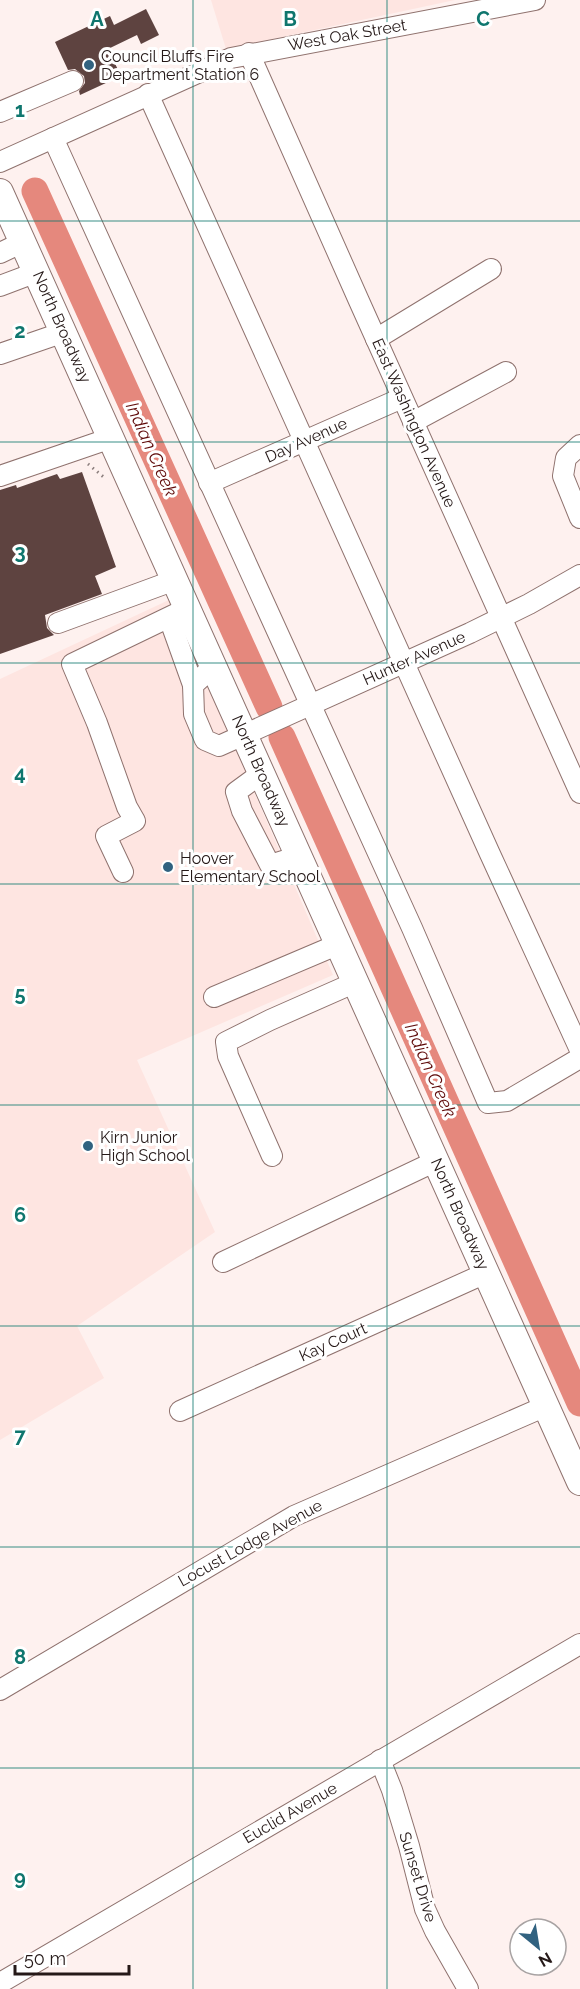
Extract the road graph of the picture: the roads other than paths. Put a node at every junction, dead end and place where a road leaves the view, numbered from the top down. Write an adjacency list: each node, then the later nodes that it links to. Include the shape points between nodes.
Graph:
1 (535, 0): 2 (street, West Oak Street)
2 (249, 53): 4 (street, West Oak Street, via 216,63); 15 (street, East Washington Avenue)
3 (73, 81): 5 (street)
4 (148, 94): 6 (street, West Oak Street); 21 (street)
5 (0, 112)
6 (53, 138): 7 (street, West Oak Street); 24 (street)
7 (0, 162)
8 (0, 192): 9 (main road, North Broadway)
9 (24, 242): 10 (street); 12 (main road, North Broadway)
10 (0, 253)
11 (491, 269): 15 (street)
12 (37, 272): 13 (street); 14 (main road, North Broadway)
13 (0, 286)
14 (64, 332): 16 (street); 20 (main road, North Broadway)
15 (376, 339): 18 (street, East Washington Avenue)
16 (0, 354)
17 (506, 372): 19 (street)
18 (402, 398): 19 (street, East Washington Avenue); 21 (street, Day Avenue)
19 (413, 422): 29 (street, East Washington Avenue)
20 (111, 438): 23 (street); 27 (main road, North Broadway)
21 (304, 441): 24 (street, Day Avenue); 31 (street)
22 (580, 445): 25 (street, via 566,458 563,476)
23 (0, 476)
24 (209, 483): 34 (street)
25 (580, 518)
26 (580, 575): 29 (street, Hunter Avenue)
27 (176, 580): 28 (main road, North Broadway); 30 (street)
28 (179, 613): 32 (main road, North Broadway); 33 (street, Hunter Avenue); 39 (street, via 72,664 135,821 106,836)
29 (501, 618): 31 (street, Hunter Avenue); 37 (street, East Washington Avenue)
30 (58, 623)
31 (404, 662): 34 (street, Hunter Avenue); 43 (street)
32 (214, 666): 33 (street); 35 (main road, North Broadway)
33 (193, 685): 35 (street, Hunter Avenue, via 194,714 205,740 219,746)
34 (310, 704): 35 (street, Hunter Avenue); 44 (street, via 488,1103 507,1101)
35 (244, 734): 36 (main road, North Broadway)
36 (262, 773): 38 (main road, North Broadway); 38 (street, via 236,792 242,812 270,865)
37 (580, 793)
38 (299, 856): 40 (main road, North Broadway)
39 (123, 872)
40 (339, 944): 41 (main road, North Broadway); 42 (street)
41 (356, 982): 45 (street, via 226,1042 228,1056); 46 (main road, North Broadway)
42 (214, 997)
43 (580, 1050)
44 (580, 1058)
45 (272, 1156)
46 (436, 1161): 47 (street); 48 (main road, North Broadway)
47 (223, 1262)
48 (486, 1273): 49 (main road, North Broadway); 50 (street, Kay Court)
49 (546, 1406): 51 (main road, North Broadway); 54 (street, Locust Lodge Avenue, via 294,1516)
50 (180, 1411)
51 (574, 1452): 52 (main road, North Broadway)
52 (580, 1482)
53 (580, 1644): 55 (street, Euclid Avenue)
54 (0, 1690)
55 (380, 1761): 56 (street, Euclid Avenue); 57 (street, Sunset Drive, via 392,1790 425,1909)
56 (0, 1983)
57 (468, 1989)

